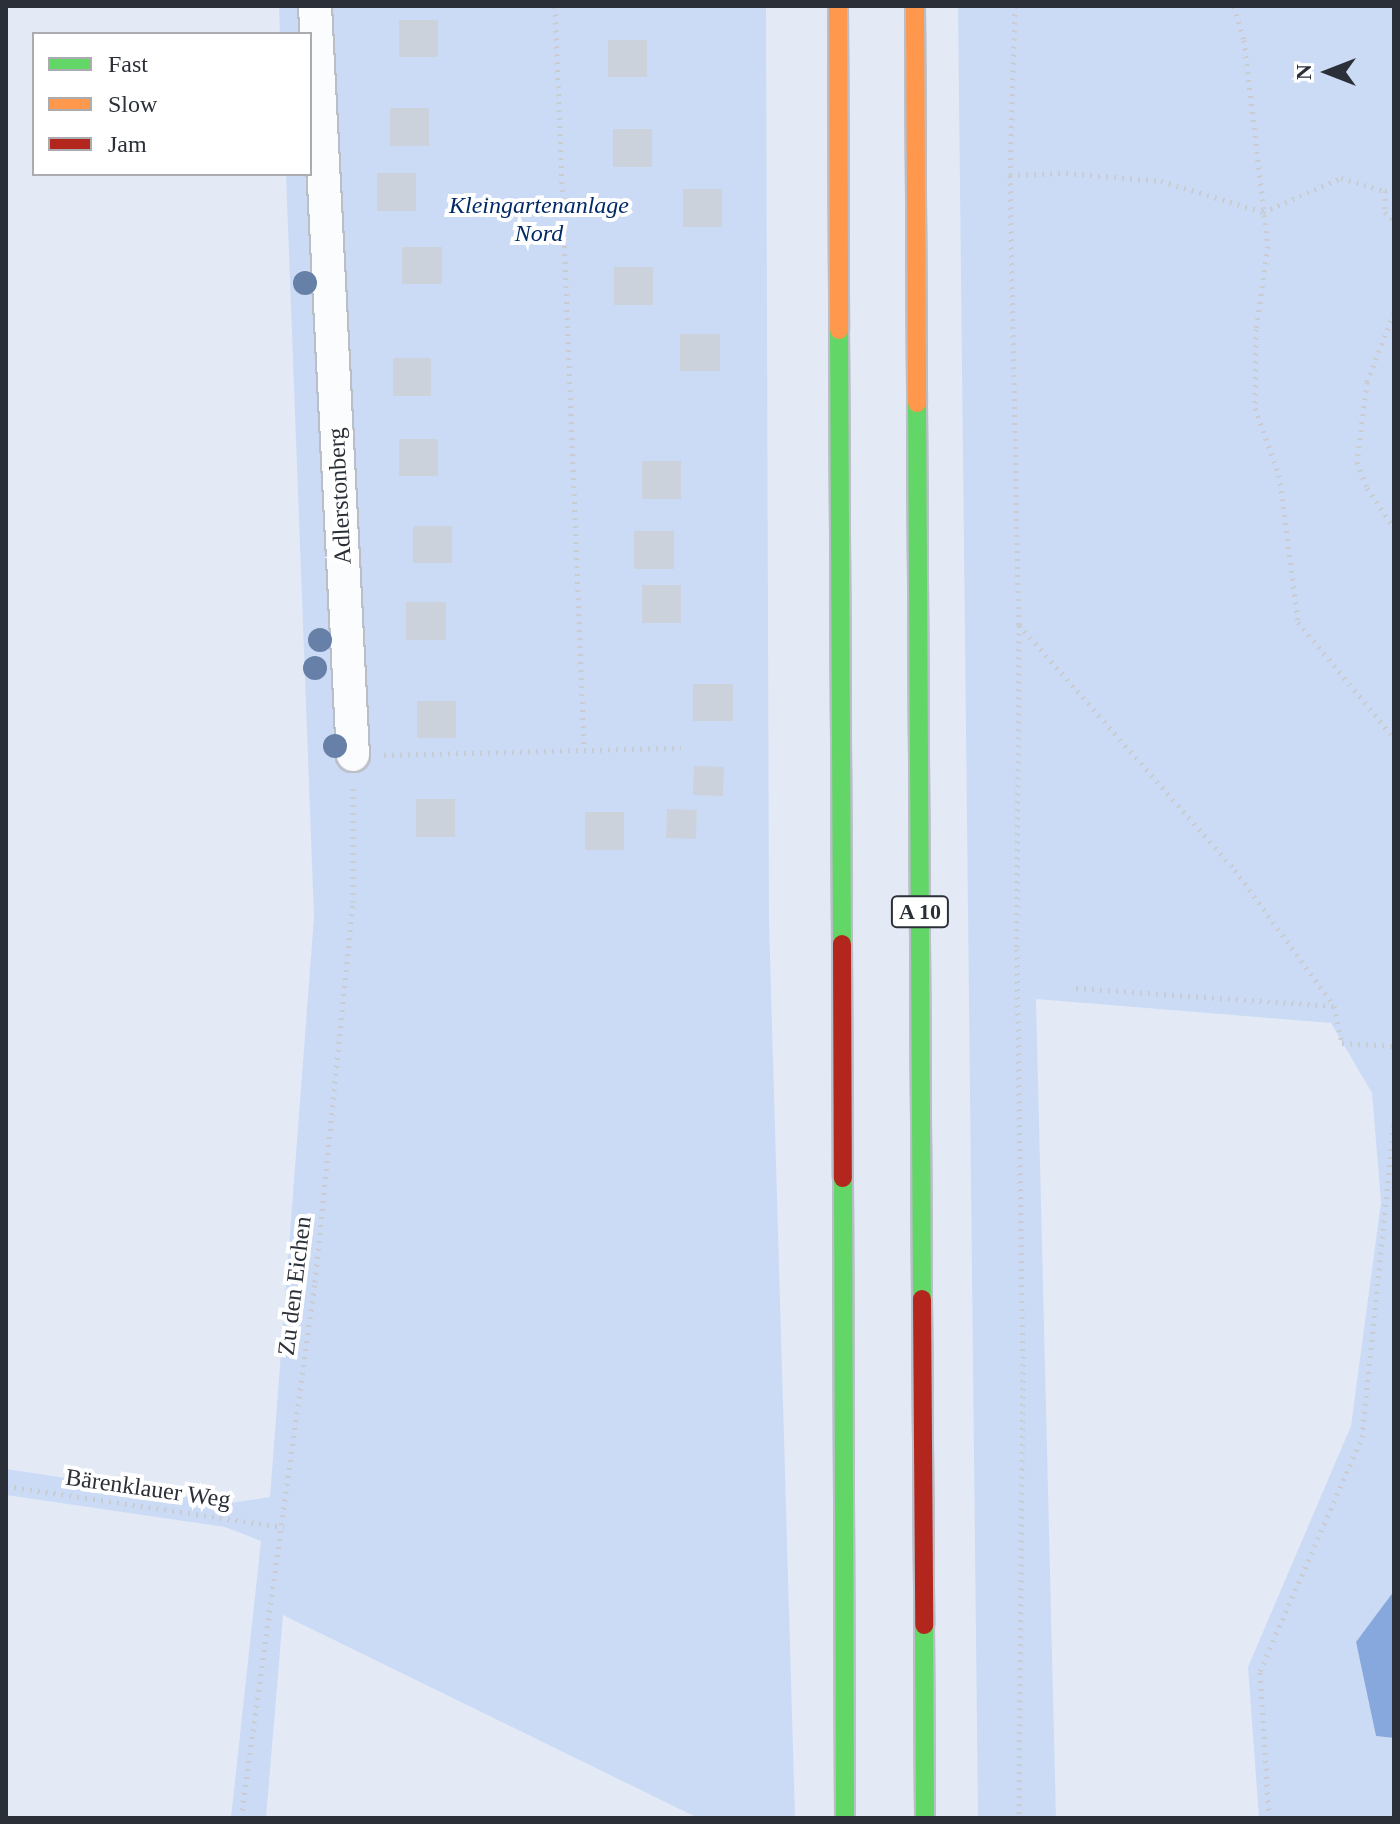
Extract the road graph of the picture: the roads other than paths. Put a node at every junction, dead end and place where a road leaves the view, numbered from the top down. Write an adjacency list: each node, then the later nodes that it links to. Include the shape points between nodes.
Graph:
1 (315, 6): 4 (street, Adlerstonberg)
2 (838, 6): 5 (highway)
3 (915, 6): 6 (highway, A 10)
4 (353, 755)
5 (845, 1818)
6 (925, 1818)

